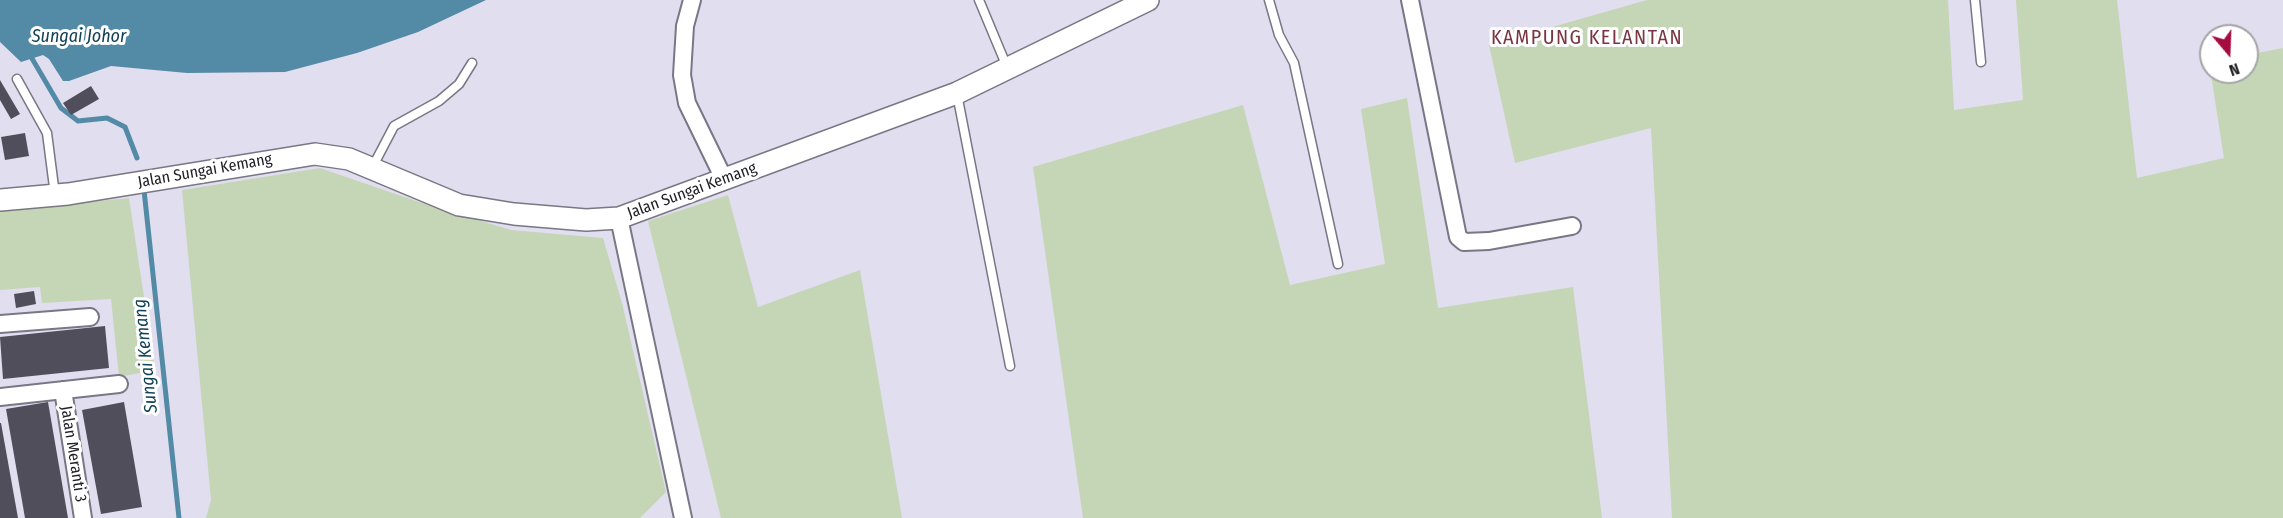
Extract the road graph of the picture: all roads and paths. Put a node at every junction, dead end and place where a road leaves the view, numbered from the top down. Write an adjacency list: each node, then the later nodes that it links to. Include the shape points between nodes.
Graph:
1 (692, 0): 13 (street, via 685,26 682,75 687,102)
2 (979, 0): 9 (lane)
3 (1148, 0): 9 (street, Jalan Sungai Kemang)
4 (1269, 0): 18 (lane, via 1279,35 1294,63)
5 (1410, 0): 17 (street, via 1458,237 1464,242 1482,242)
6 (1975, 0): 7 (lane)
7 (1981, 62)
8 (472, 63): 12 (lane, via 459,84 439,101 394,126)
9 (1007, 67): 11 (street, Jalan Sungai Kemang)
10 (17, 79): 14 (lane, via 47,133)
11 (957, 93): 13 (street, Jalan Sungai Kemang); 21 (lane)
12 (371, 168): 14 (street, Jalan Sungai Kemang, via 349,159 315,154); 16 (street, Jalan Sungai Kemang, via 459,205 586,220)
13 (724, 179): 16 (street, Jalan Sungai Kemang)
14 (55, 195): 15 (street, Jalan Sungai Kemang)
15 (0, 200)
16 (619, 218): 26 (street)
17 (1572, 226)
18 (1338, 264)
19 (90, 318): 20 (street)
20 (0, 324)
21 (1010, 366)
22 (119, 384): 23 (street)
23 (63, 390): 24 (street); 25 (street, Jalan Meranti 3)
24 (0, 397)
25 (83, 518)
26 (682, 518)

